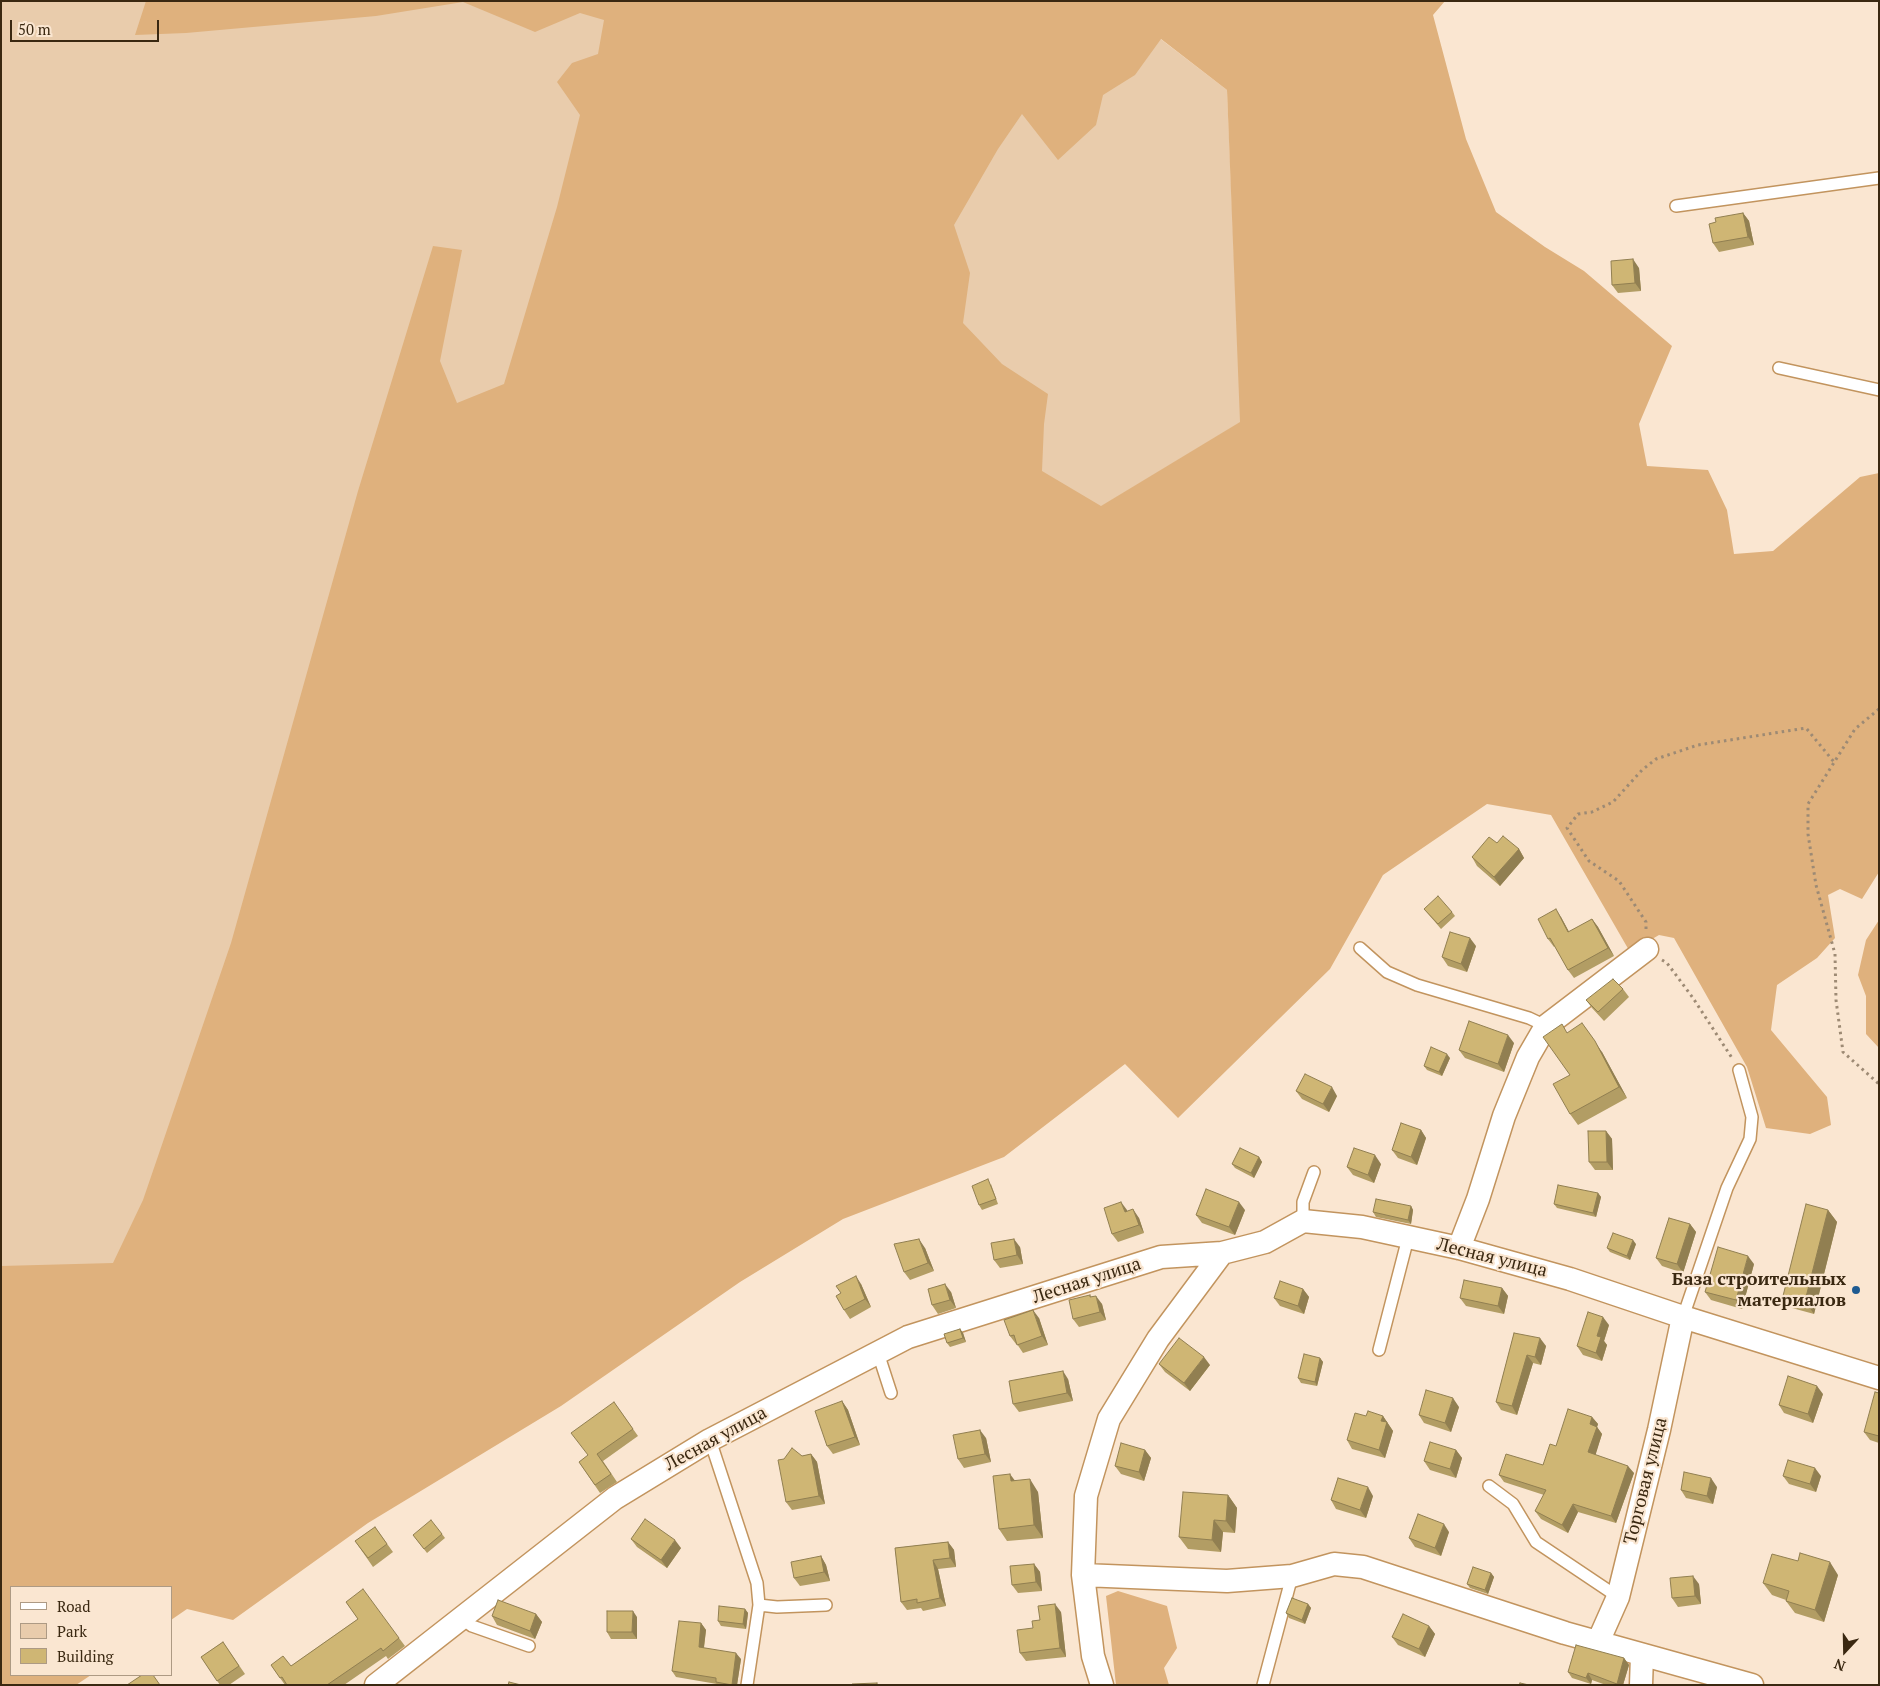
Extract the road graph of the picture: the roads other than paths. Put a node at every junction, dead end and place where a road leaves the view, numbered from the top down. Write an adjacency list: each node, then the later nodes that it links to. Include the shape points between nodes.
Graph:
1 (1879, 178): 2 (lane)
2 (1676, 206)
3 (1779, 368): 4 (lane)
4 (1879, 390)
5 (1360, 948): 7 (lane, via 1387,972 1417,985)
6 (1647, 950): 7 (street)
7 (1546, 1026): 12 (street, via 1528,1057 1504,1116)
8 (1739, 1070): 14 (lane, via 1752,1117 1750,1139 1727,1188)
9 (1314, 1172): 10 (lane, via 1303,1202)
10 (1303, 1221): 11 (street, Лесная улица, via 1362,1228); 13 (street, Лесная улица, via 1265,1242)
11 (1408, 1238): 12 (street, Лесная улица); 15 (lane)
12 (1459, 1248): 14 (street, Лесная улица, via 1570,1279)
13 (1222, 1253): 16 (street, Лесная улица, via 1161,1257 908,1338); 21 (street, via 1158,1338 1109,1419 1086,1496)
14 (1683, 1317): 17 (street, Лесная улица); 23 (street, Торговая улица)
15 (1379, 1350)
16 (878, 1353): 18 (lane); 19 (street, Лесная улица)
17 (1879, 1378)
18 (890, 1393)
19 (710, 1440): 24 (lane, via 757,1583); 26 (street, Лесная улица, via 615,1498)
20 (1489, 1486): 23 (lane, via 1513,1504 1536,1542)
21 (1083, 1575): 22 (street, via 1227,1581); 32 (street, via 1093,1656)
22 (1292, 1576): 27 (street, via 1334,1564 1364,1567); 33 (lane)
23 (1618, 1597): 27 (street, Торговая улица)
24 (759, 1605): 25 (lane); 31 (lane)
25 (826, 1605)
26 (462, 1618): 28 (lane, via 472,1626); 30 (street, Лесная улица)
27 (1598, 1642): 29 (street)
28 (529, 1646)
29 (1642, 1655): 34 (street); 35 (street)
30 (376, 1685)
31 (747, 1685)
32 (1102, 1685)
33 (1263, 1685)
34 (1642, 1685)
35 (1752, 1685)

